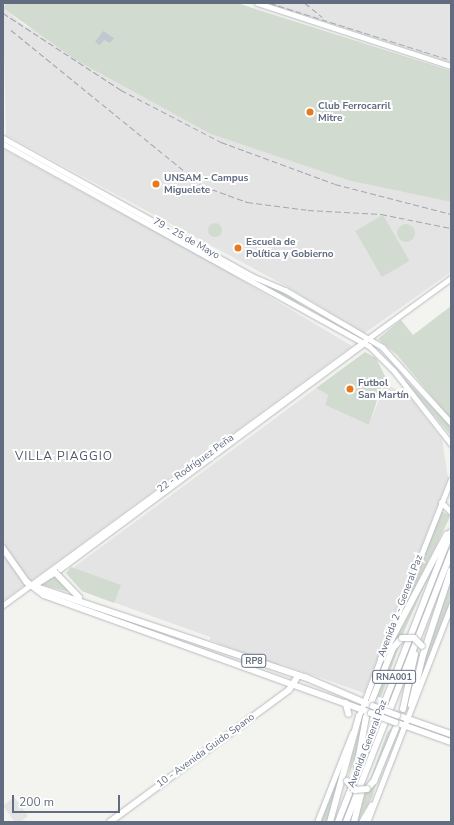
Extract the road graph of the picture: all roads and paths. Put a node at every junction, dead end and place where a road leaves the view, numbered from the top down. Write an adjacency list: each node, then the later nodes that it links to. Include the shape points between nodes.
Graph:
1 (257, 3): 2 (main road)
2 (451, 66)
3 (3, 138): 6 (main road, 79 - 25 de Mayo, via 254,277 285,290)
4 (3, 144): 6 (main road, 79 - 25 de Mayo)
5 (451, 278): 6 (main road, 22 - Rodríguez Peña)
6 (364, 343): 7 (main road, via 389,354); 8 (main road, via 394,370); 17 (main road, 22 - Rodríguez Peña); 18 (main road, 22 - Rodríguez Peña)
7 (451, 423)
8 (451, 444)
9 (451, 479): 10 (main road, Avenida 2 - General Paz)
10 (441, 502): 11 (main road); 24 (main road, Avenida 2 - General Paz)
11 (451, 512)
12 (451, 528): 24 (highway)
13 (451, 532): 43 (highway, Avenida General Paz / RNA001)
14 (3, 548): 18 (main road, RP8)
15 (451, 552): 22 (highway, Avenida General Paz / RNA001)
16 (451, 570): 23 (highway)
17 (58, 572): 18 (main road, 22 - Rodríguez Peña); 19 (main road)
18 (31, 585): 19 (main road, RP8); 21 (main road, 22 - Rodríguez Peña); 26 (main road, RP8, via 44,595)
19 (81, 599): 25 (main road, RP8)
20 (451, 605): 30 (main road)
21 (3, 606)
22 (420, 633): 32 (highway); 42 (highway, Avenida General Paz / RNA001)
23 (423, 655): 29 (highway, bridge, via 422,646 414,638 402,638 393,648); 30 (highway)
24 (381, 659): 27 (main road, Avenida 2 - General Paz)
25 (298, 676): 26 (main road, 10 - Avenida Guido Spano); 27 (main road, RP8)
26 (294, 684): 28 (main road, RP8); 45 (main road, 10 - Avenida Guido Spano)
27 (364, 702): 29 (main road); 31 (main road, Avenida 2 - General Paz)
28 (346, 703): 31 (main road, RP8); 33 (main road)
29 (373, 703): 36 (main road, bridge)
30 (412, 705): 36 (main road)
31 (362, 709): 34 (main road); 35 (main road, Avenida 2 - General Paz)
32 (403, 709)
33 (350, 714)
34 (368, 715): 37 (main road, bridge); 43 (highway)
35 (359, 716): 41 (highway); 46 (main road, Avenida 2 - General Paz)
36 (406, 718): 38 (main road); 39 (main road)
37 (395, 725): 38 (main road); 41 (highway, bridge, via 374,781 367,789 355,790 347,781)
38 (404, 725): 40 (main road); 44 (main road)
39 (451, 734)
40 (451, 742)
41 (345, 774): 47 (highway)
42 (365, 775): 49 (highway, Avenida General Paz / RNA001); 50 (highway)
43 (347, 799): 48 (highway, Avenida General Paz / RNA001)
44 (375, 799): 51 (main road); 52 (main road)
45 (110, 822)
46 (317, 822)
47 (330, 822)
48 (338, 822)
49 (346, 822)
50 (354, 822)
51 (360, 822)
52 (367, 822)

